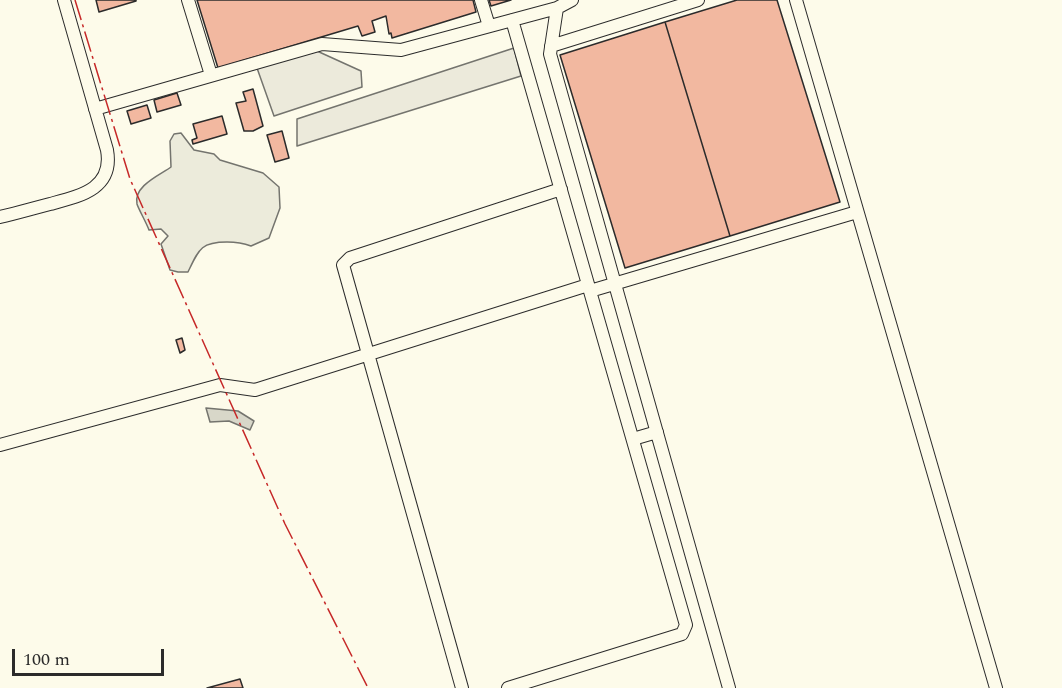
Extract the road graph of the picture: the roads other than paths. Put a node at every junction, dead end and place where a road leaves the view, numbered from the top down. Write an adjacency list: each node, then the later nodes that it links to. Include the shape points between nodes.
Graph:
1 (64, 0): 12 (street)
2 (188, 0): 11 (street)
3 (481, 0): 9 (street)
4 (572, 0): 7 (street)
5 (698, 0): 10 (street)
6 (796, 0): 14 (street)
7 (557, 8): 8 (street); 10 (street)
8 (512, 20): 9 (street); 13 (street)
9 (489, 27): 11 (street, via 401,50 322,44)
10 (551, 46): 16 (street, via 550,54)
11 (212, 75): 12 (street)
12 (94, 109): 15 (street, via 109,162 108,171 97,185 80,196)
13 (561, 189): 17 (street); 18 (street, via 344,262)
14 (857, 212): 16 (street); 25 (street)
15 (0, 217)
16 (615, 283): 17 (street); 19 (street)
17 (589, 288): 18 (street); 20 (street)
18 (368, 355): 21 (street, via 255,390 220,385); 22 (street)
19 (657, 432): 20 (street); 24 (street)
20 (633, 439): 23 (street, via 686,625 682,634)
21 (0, 445)
22 (462, 688)
23 (508, 688)
24 (729, 688)
25 (996, 688)

